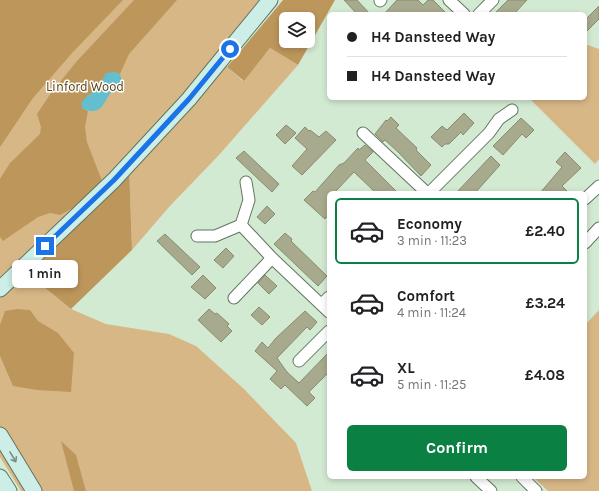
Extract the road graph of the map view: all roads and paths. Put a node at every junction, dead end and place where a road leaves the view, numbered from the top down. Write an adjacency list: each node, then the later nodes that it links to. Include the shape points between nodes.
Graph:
1 (270, 0): 18 (street, via 184,105 114,180)
2 (449, 0): 4 (street)
3 (492, 0): 5 (street)
4 (462, 12)
5 (481, 12)
6 (512, 110): 11 (street, via 499,119 489,133)
7 (363, 133): 10 (street)
8 (246, 182): 13 (street, via 249,200)
9 (599, 186): 12 (street)
10 (426, 191)
11 (430, 191)
12 (587, 197)
13 (241, 225): 15 (street, via 215,236); 17 (street)
14 (599, 228): 16 (street)
15 (197, 236)
16 (587, 241)
17 (272, 258): 19 (street); 20 (street)
18 (4, 286)
19 (234, 298)
20 (327, 304)
21 (327, 333): 22 (street)
22 (299, 361)
23 (0, 435): 26 (street, one-way to 26)
24 (478, 479): 27 (street)
25 (524, 479): 28 (street)
26 (34, 491)
27 (491, 491)
28 (536, 491)

